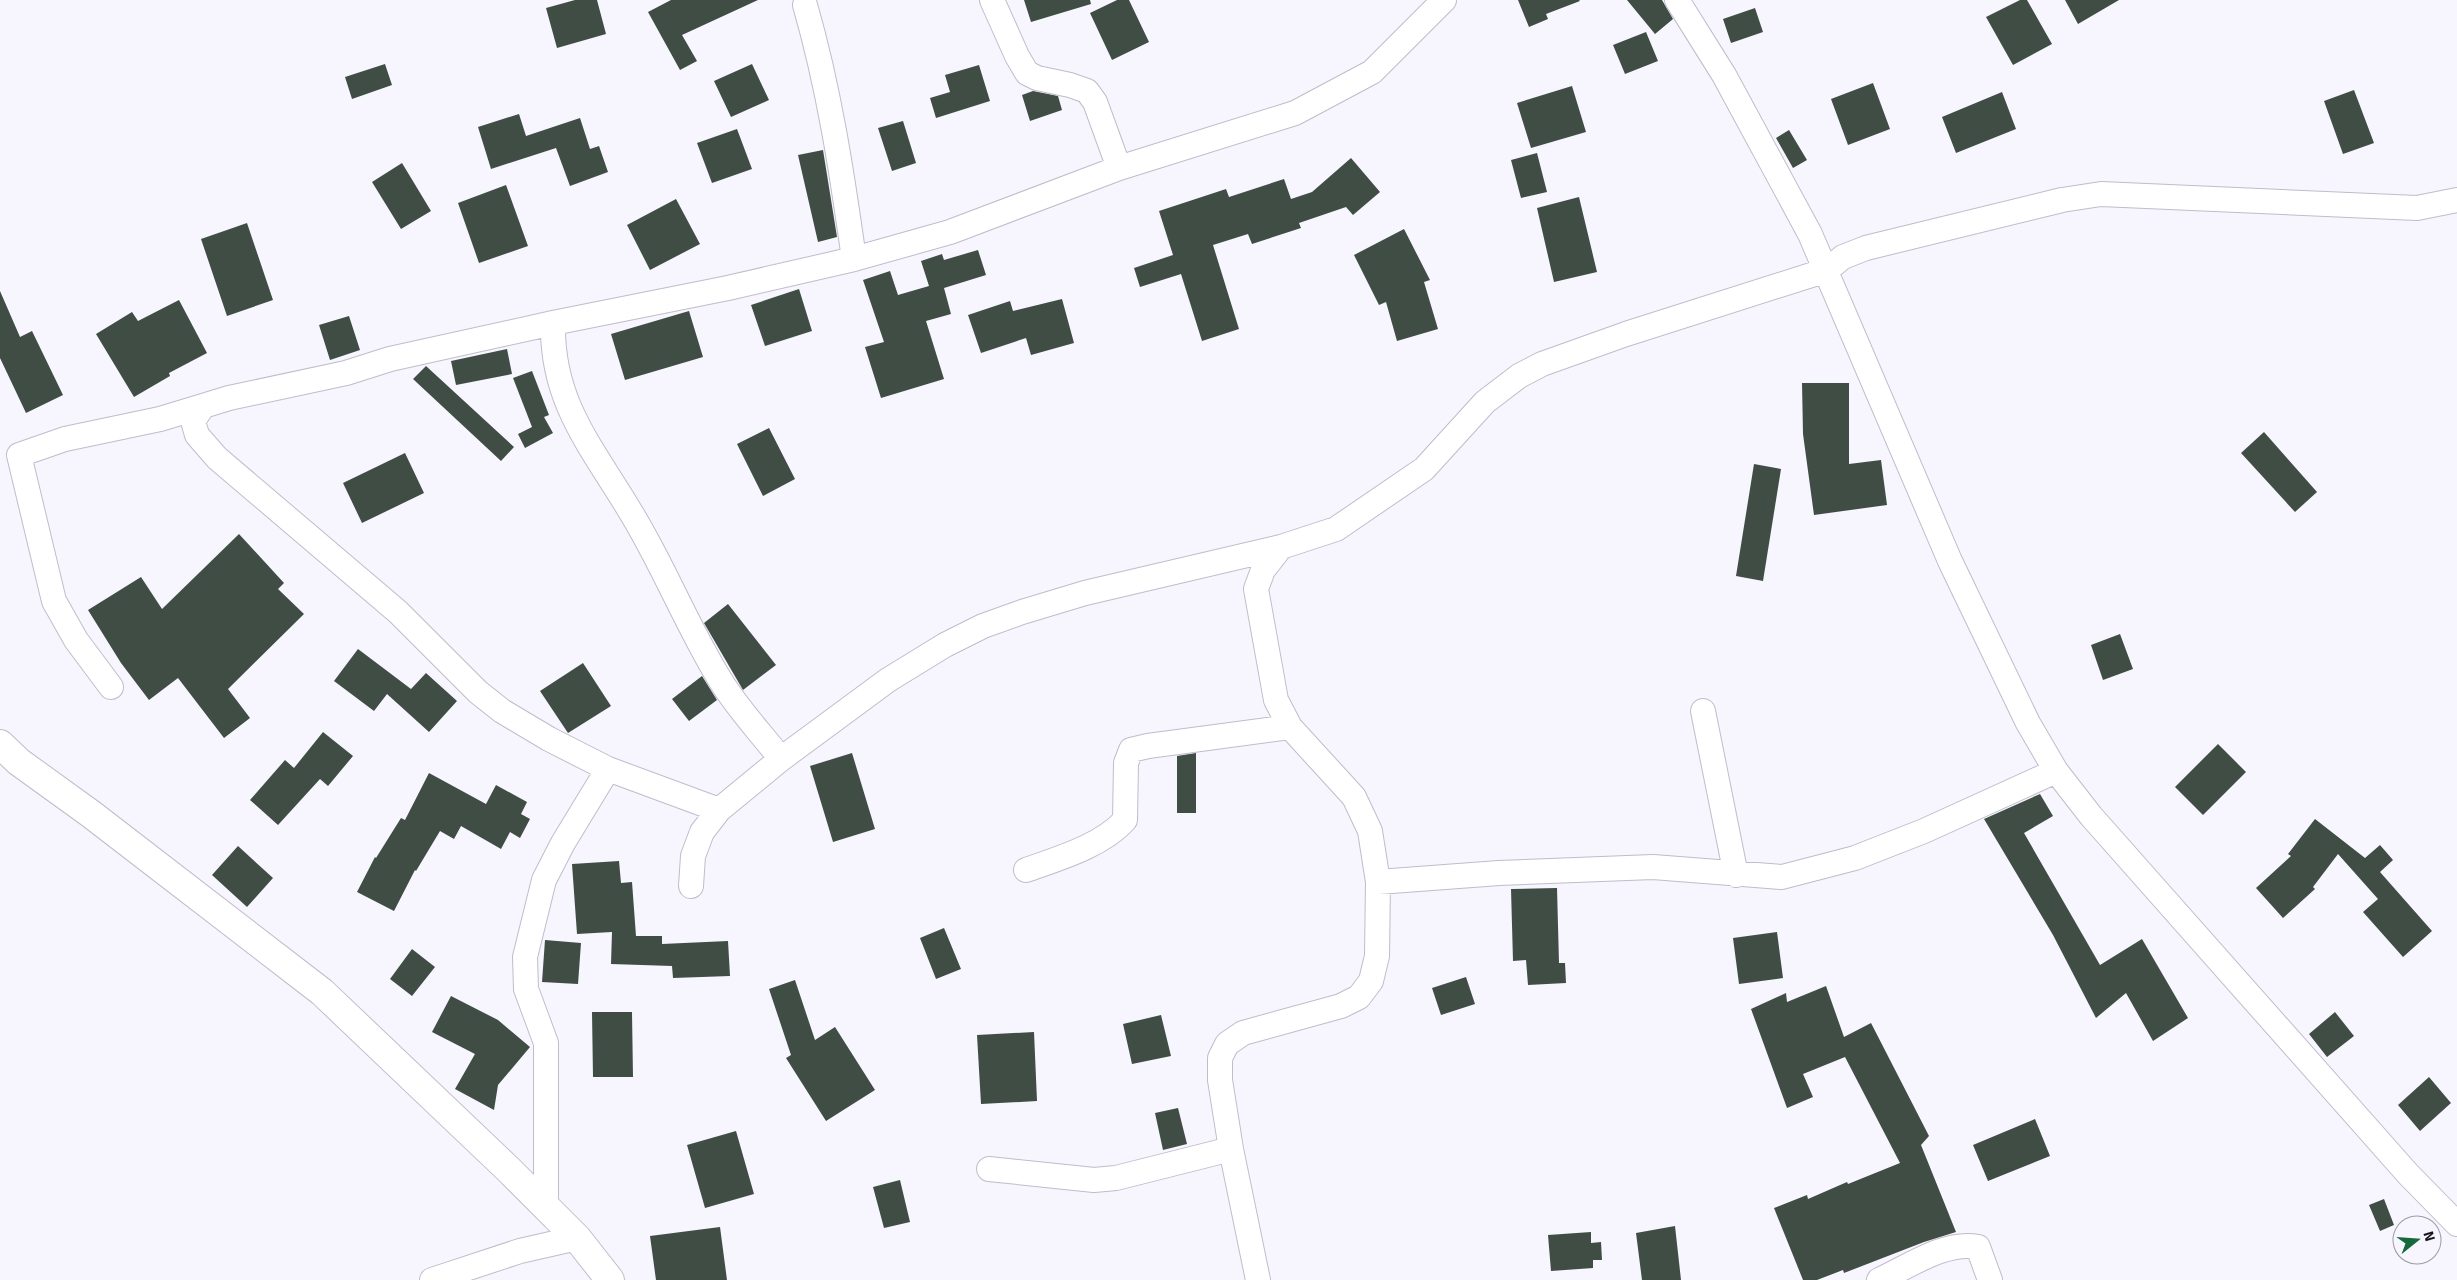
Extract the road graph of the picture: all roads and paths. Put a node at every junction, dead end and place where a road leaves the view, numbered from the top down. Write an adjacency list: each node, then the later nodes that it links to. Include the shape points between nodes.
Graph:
1 (992, 0): 5 (street, via 1027,73 1087,91 1095,102)
2 (1444, 0): 5 (street, via 1372,72 1335,94 1295,113)
3 (1677, 0): 8 (street, via 1724,75)
4 (805, 5): 7 (street, via 822,66 839,154)
5 (1119, 168): 7 (street, via 950,232)
6 (2457, 200): 8 (street, via 2417,208 2101,194 2062,200 1866,248 1843,258)
7 (854, 259): 9 (street)
8 (1827, 270): 11 (street, via 1542,364 1519,376 1485,402 1438,455 1405,484 1336,529); 18 (street, via 1950,561 2028,723)
9 (554, 323): 10 (street, via 390,359 346,373); 16 (street, via 557,374 568,405 597,460 636,519 720,680)
10 (203, 406): 12 (street, via 160,419 65,439 19,455 54,601 76,640); 17 (street, via 194,421 197,435 217,458 398,612 478,692 502,711 549,739)
11 (1281, 547): 14 (street, via 1263,570 1256,590 1276,700); 16 (street, via 1085,593 983,626 888,680)
12 (111, 687)
13 (1703, 711): 21 (street)
14 (1290, 727): 20 (street, via 1131,750 1126,763 1125,820 1116,831 1068,855); 22 (street, via 1354,797 1370,831)
15 (0, 744): 26 (street, via 19,762 322,992)
16 (781, 759): 19 (street)
17 (608, 769): 19 (street); 26 (street, via 544,880 525,957 526,988 546,1043)
18 (2056, 770): 21 (street, via 1924,831 1855,858 1782,877); 27 (street, via 2091,816 2408,1174)
19 (719, 810): 23 (street, via 702,832 693,856)
20 (1026, 870)
21 (1736, 875): 22 (street, via 1653,867)
22 (1378, 882): 24 (street, via 1377,956 1371,981 1359,997 1342,1006 1243,1033 1227,1044 1220,1058 1220,1080)
23 (691, 886)
24 (1231, 1149): 25 (street, via 1116,1178 1094,1180); 31 (street)
25 (989, 1169)
26 (546, 1207): 28 (street)
27 (2457, 1224)
28 (577, 1238): 29 (street, via 520,1251); 30 (street)
29 (432, 1280)
30 (610, 1280)
31 (1258, 1280)
32 (1879, 1280): 33 (street, via 1937,1253 1966,1244 1978,1247)
33 (1990, 1280)

